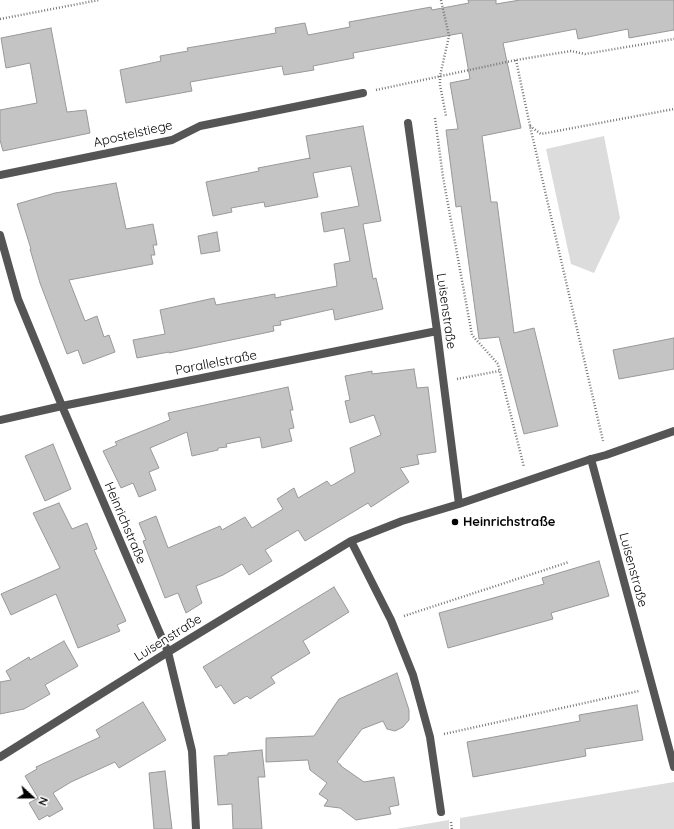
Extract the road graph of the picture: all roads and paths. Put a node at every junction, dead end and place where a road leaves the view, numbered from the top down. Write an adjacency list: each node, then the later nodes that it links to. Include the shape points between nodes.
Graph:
1 (99, 0): 3 (path)
2 (441, 0): 6 (path, via 449,36)
3 (0, 18)
4 (674, 39): 5 (path, via 585,54 571,51)
5 (516, 60): 6 (path); 12 (path)
6 (440, 76): 7 (path); 9 (path)
7 (363, 93): 13 (street, Apostelstiege, via 200,126 172,140)
8 (674, 108): 12 (path, via 541,134)
9 (446, 116)
10 (436, 118): 16 (path, via 443,177 472,335 498,364)
11 (408, 123): 15 (street, Luisenstraße)
12 (530, 126): 21 (path)
13 (0, 175)
14 (0, 235): 18 (street, Heinrichstraße, via 18,298)
15 (437, 331): 17 (street, Luisenstraße); 18 (street, Parallelstraße)
16 (499, 371): 17 (path); 23 (path)
17 (444, 382): 24 (street, Luisenstraße)
18 (62, 406): 19 (street, Parallelstraße); 28 (street, Heinrichstraße)
19 (0, 420)
20 (674, 431): 21 (street, Luisenstraße)
21 (606, 455): 22 (street, Luisenstraße)
22 (591, 459): 23 (street, Luisenstraße); 29 (street, Luisenstraße)
23 (527, 481): 24 (street, Luisenstraße)
24 (459, 504): 25 (street, Luisenstraße, via 402,521)
25 (351, 541): 27 (street); 28 (street, Luisenstraße)
26 (569, 562): 27 (path)
27 (390, 620): 30 (street, via 413,675)
28 (168, 652): 31 (street, Luisenstraße); 34 (street, Heinrichstraße, via 192,751)
29 (652, 688): 30 (path); 32 (street, Luisenstraße)
30 (430, 737): 33 (street)
31 (0, 757)
32 (674, 766)
33 (441, 812)
34 (196, 829)

